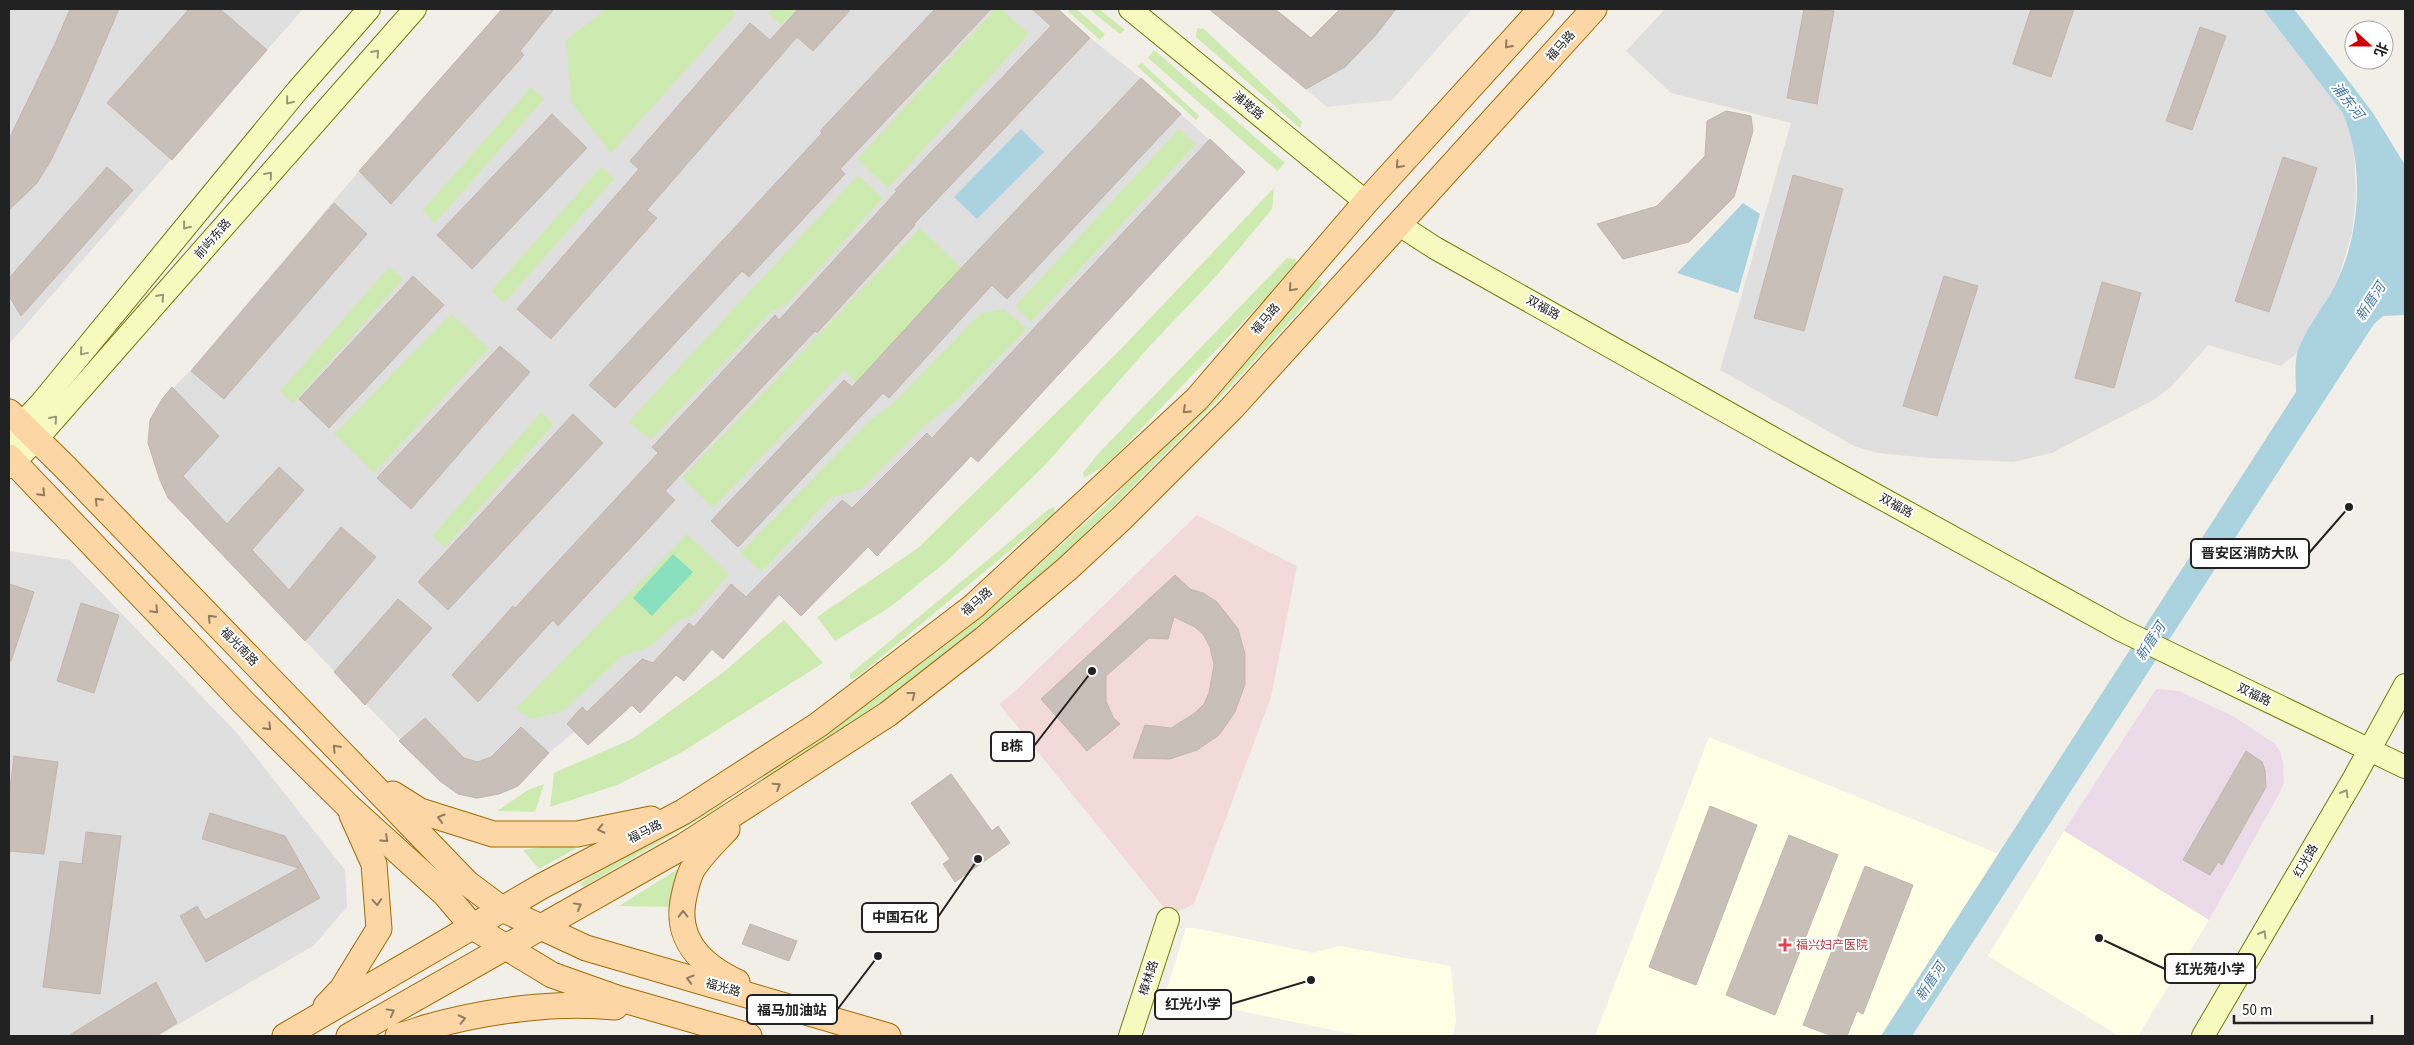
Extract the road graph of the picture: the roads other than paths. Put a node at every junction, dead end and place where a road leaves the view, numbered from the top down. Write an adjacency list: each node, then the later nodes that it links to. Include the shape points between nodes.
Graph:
1 (369, 9): 8 (street, 前屿东路, one-way to 8)
2 (415, 9): 8 (street, 前屿东路, one-way to 2)
3 (1130, 9): 6 (street, 浦墘路)
4 (1541, 9): 6 (main road, 福马路, one-way to 6)
5 (1594, 9): 7 (main road, 福马路)
6 (1366, 202): 16 (main road, 福马路, one-way to 16, via 1197,399 974,606 825,720)
7 (1398, 224): 11 (street, 双福路, via 1794,450 2121,630); 14 (main road, 福马路, one-way to 7, via 888,714 984,639 1123,518 1232,408)
8 (19, 428): 9 (street, 前屿东路); 13 (main road, 福光南路, one-way to 8, via 71,473)
9 (10, 462): 15 (main road, one-way to 15)
10 (2405, 685): 11 (street, 红光路)
11 (2368, 750): 12 (street, 双福路); 32 (street, 红光路, one-way to 11)
12 (2405, 767)
13 (362, 775): 16 (main road, one-way to 13, via 577,834 494,834 420,811); 17 (main road, 福光南路)
14 (752, 802): 21 (main road, 福马路, one-way to 14, via 684,846); 23 (main road, one-way to 14, via 709,966 694,951 684,930 683,902 691,872)
15 (348, 806): 17 (main road, one-way to 17); 25 (main road, one-way to 25, via 374,864 379,929 342,989)
16 (683, 812): 18 (main road, 福马路)
17 (456, 889): 18 (main road, 福光路); 20 (main road)
18 (502, 909): 20 (main road, 福马路); 21 (main road, 福光路)
19 (1168, 919): 31 (street, 樟林路)
20 (473, 928): 22 (main road); 25 (main road, 福马路)
21 (538, 928): 22 (main road, 福马路); 23 (main road, 福光路, one-way to 21, via 586,948)
22 (506, 947): 24 (main road, via 552,975); 27 (main road, 福马路, one-way to 22)
23 (792, 1008): 30 (main road, 福光路)
24 (665, 1011): 28 (main road, one-way to 24, via 464,1018 544,1008 602,1005); 29 (main road)
25 (315, 1019): 26 (main road, 福马路)
26 (285, 1036)
27 (349, 1036)
28 (398, 1036)
29 (749, 1036)
30 (888, 1036)
31 (1130, 1036)
32 (2203, 1036)

